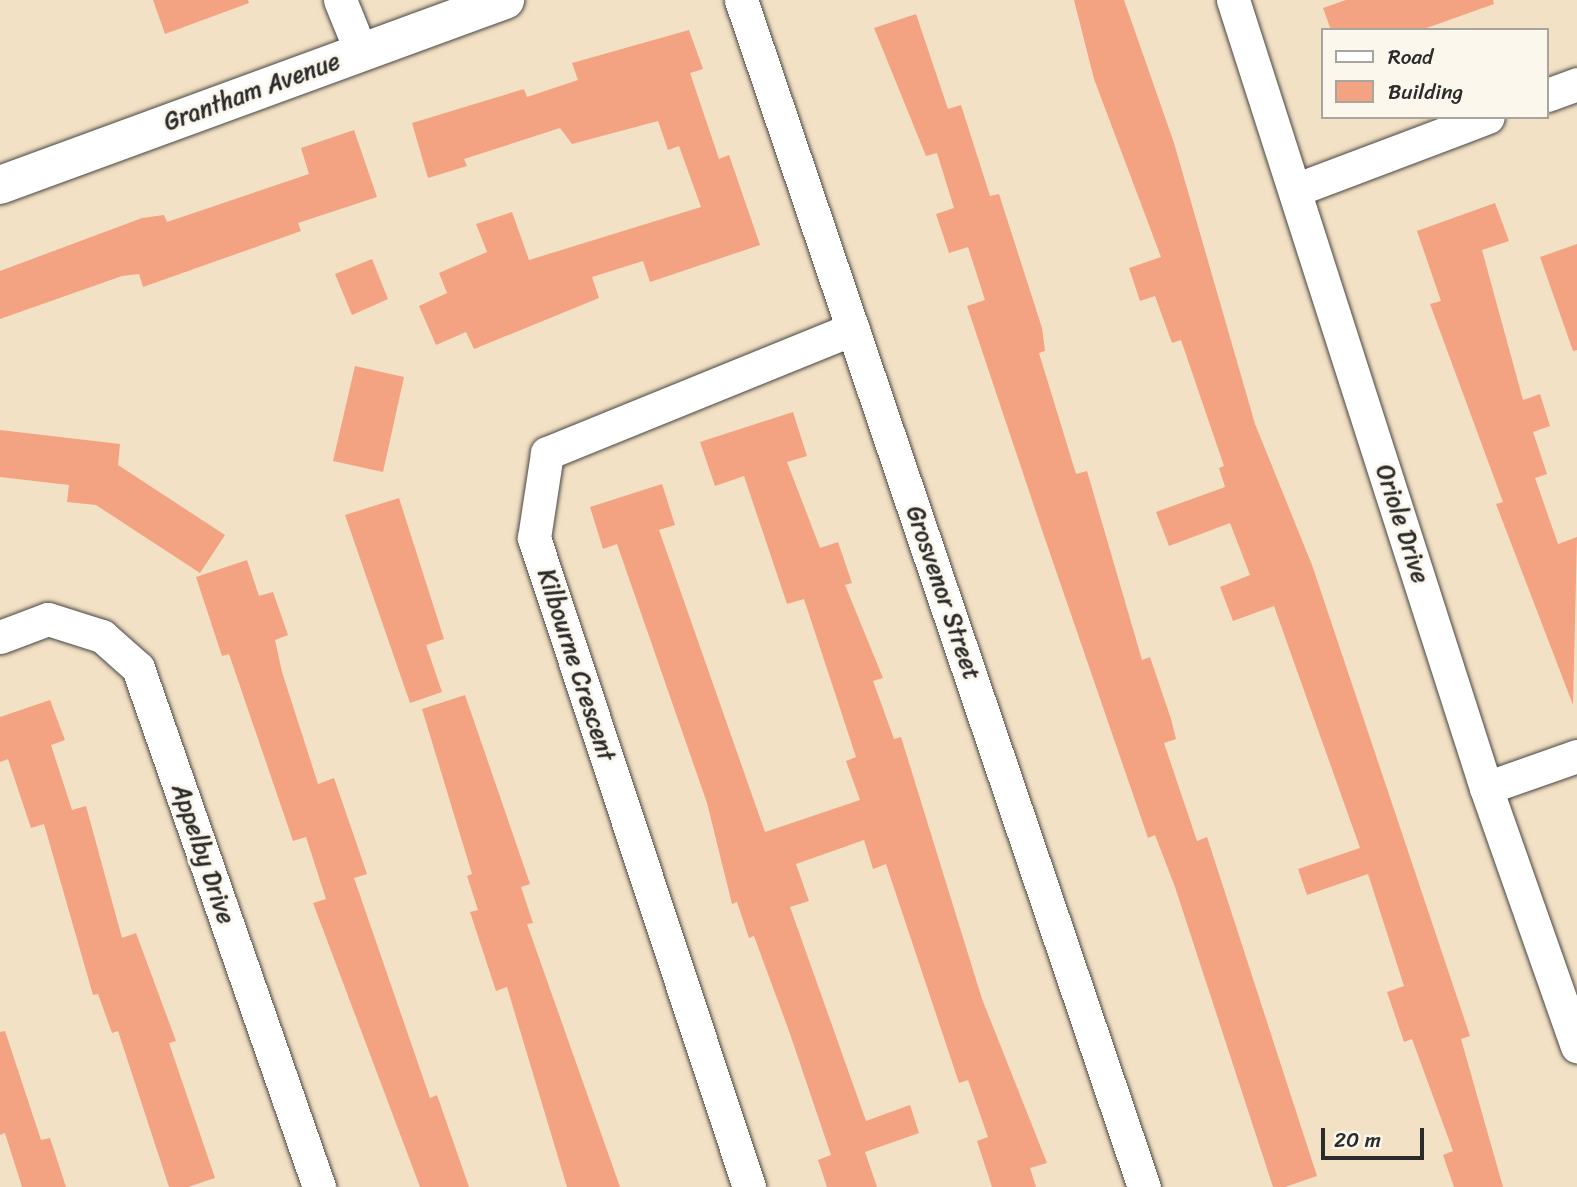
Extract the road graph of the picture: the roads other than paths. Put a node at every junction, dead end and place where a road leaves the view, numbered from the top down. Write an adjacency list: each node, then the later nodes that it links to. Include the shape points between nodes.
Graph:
1 (340, 0): 5 (street)
2 (505, 0): 5 (street, Grantham Avenue)
3 (741, 0): 11 (street, Grosvenor Street)
4 (1233, 0): 10 (street, Oriole Drive)
5 (361, 52): 9 (street, Grantham Avenue)
6 (1577, 84): 7 (street)
7 (1549, 94)
8 (1483, 119): 10 (street)
9 (0, 185)
10 (1295, 190): 14 (street, Oriole Drive)
11 (853, 329): 17 (street, Kilbourne Crescent, via 547,453 534,538); 18 (street, Grosvenor Street)
12 (0, 637): 16 (street, Appelby Drive, via 48,620 102,636 138,668)
13 (1577, 756): 14 (street)
14 (1486, 788): 15 (street, Oriole Drive)
15 (1577, 1046)
16 (319, 1187)
17 (749, 1187)
18 (1144, 1187)

